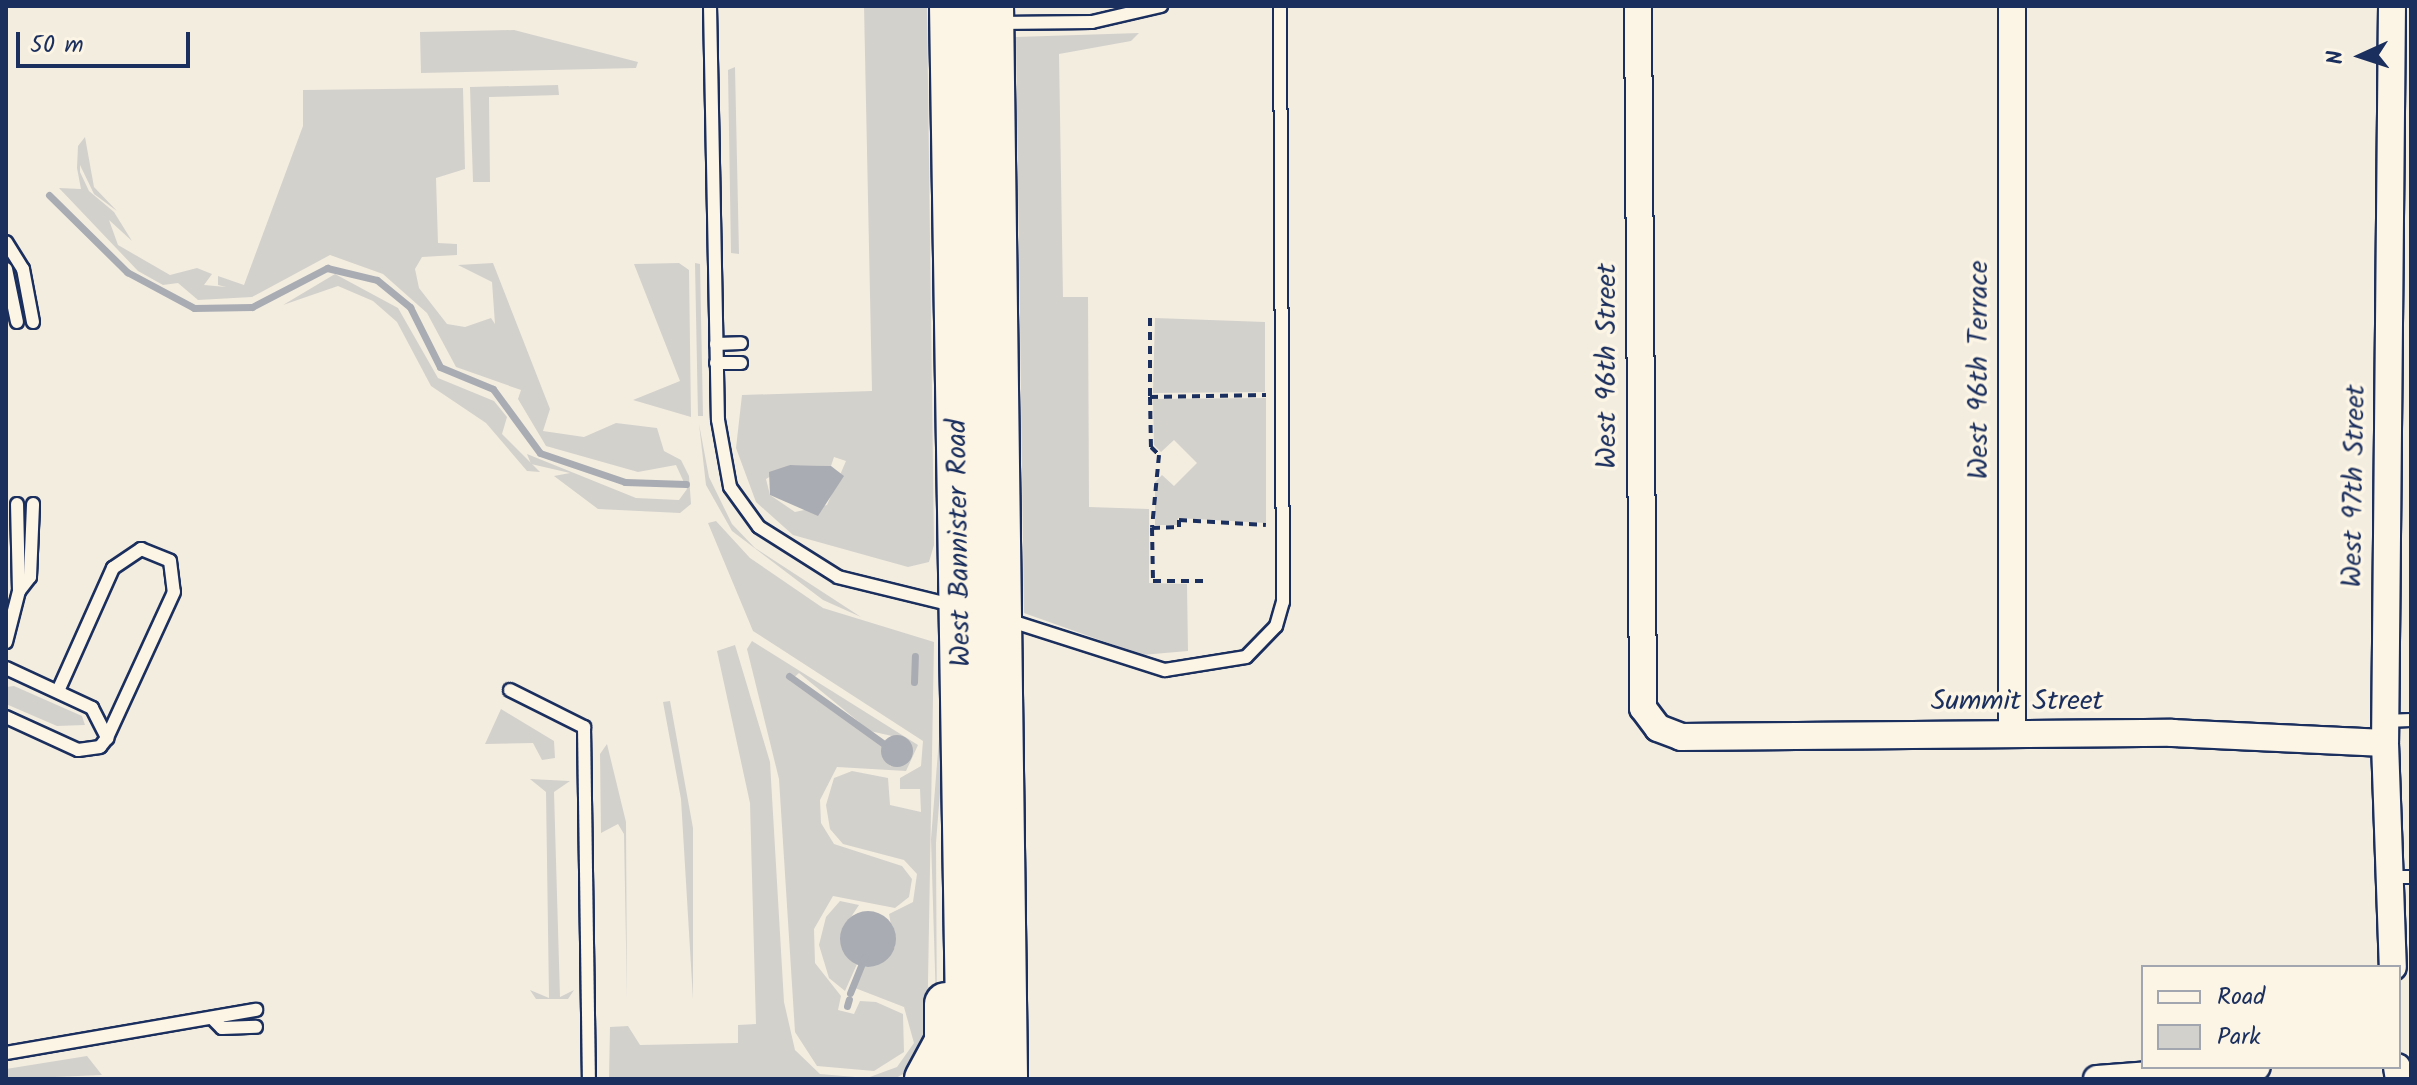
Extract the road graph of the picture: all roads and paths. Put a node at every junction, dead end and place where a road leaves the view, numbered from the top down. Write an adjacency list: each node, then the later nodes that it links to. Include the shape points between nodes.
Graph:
1 (710, 6): 15 (lane)
2 (1161, 6): 7 (lane, via 1092,22)
3 (1280, 6): 26 (lane, via 1283,602 1276,626 1246,657 1165,670)
4 (1638, 6): 32 (street, West 96th Street, via 1643,708)
5 (2012, 6): 34 (street, West 96th Terrace)
6 (2392, 6): 8 (street, West 97th Street)
7 (972, 17): 26 (main road, West Bannister Road)
8 (2400, 216): 33 (street, West 97th Street)
9 (6, 242): 13 (lane, via 23,269)
10 (6, 269): 12 (lane)
11 (1150, 318): 19 (path)
12 (17, 322)
13 (33, 322)
14 (741, 343): 15 (lane)
15 (716, 344): 16 (lane)
16 (716, 363): 17 (lane); 26 (lane, via 722,468 759,527 850,582)
17 (741, 363)
18 (1268, 395): 19 (path)
19 (1150, 397): 23 (path, via 1159,464)
20 (17, 504): 25 (lane)
21 (33, 504): 25 (lane, via 30,577)
22 (1268, 525): 23 (path, via 1179,520 1179,527)
23 (1152, 528): 24 (path, via 1153,581)
24 (1205, 581)
25 (19, 591): 27 (lane)
26 (981, 612): 36 (main road, West Bannister Road); 48 (main road, West Bannister Road)
27 (6, 642)
28 (6, 668): 30 (lane)
29 (510, 690): 45 (lane, via 584,727)
30 (58, 691): 35 (lane, via 101,715); 35 (lane, via 113,568 141,549 170,561 174,592)
31 (6, 717): 35 (lane, via 78,750 100,747)
32 (1653, 723): 34 (street, Summit Street, via 1681,737)
33 (2394, 728): 34 (street, Summit Street); 37 (street, West 97th Street)
34 (2012, 734)
35 (107, 738)
36 (963, 798): 46 (main road, via 945,846 946,1042); 47 (main road, West Bannister Road)
37 (2400, 877): 38 (street, West 97th Street)
38 (2393, 965)
39 (256, 1010): 40 (lane, via 220,1011)
40 (212, 1018): 41 (lane, via 222,1028); 42 (lane)
41 (256, 1027)
42 (6, 1053)
43 (2229, 1069): 44 (street)
44 (2103, 1078)
45 (589, 1079)
46 (926, 1079)
47 (968, 1079)
48 (1006, 1079)

